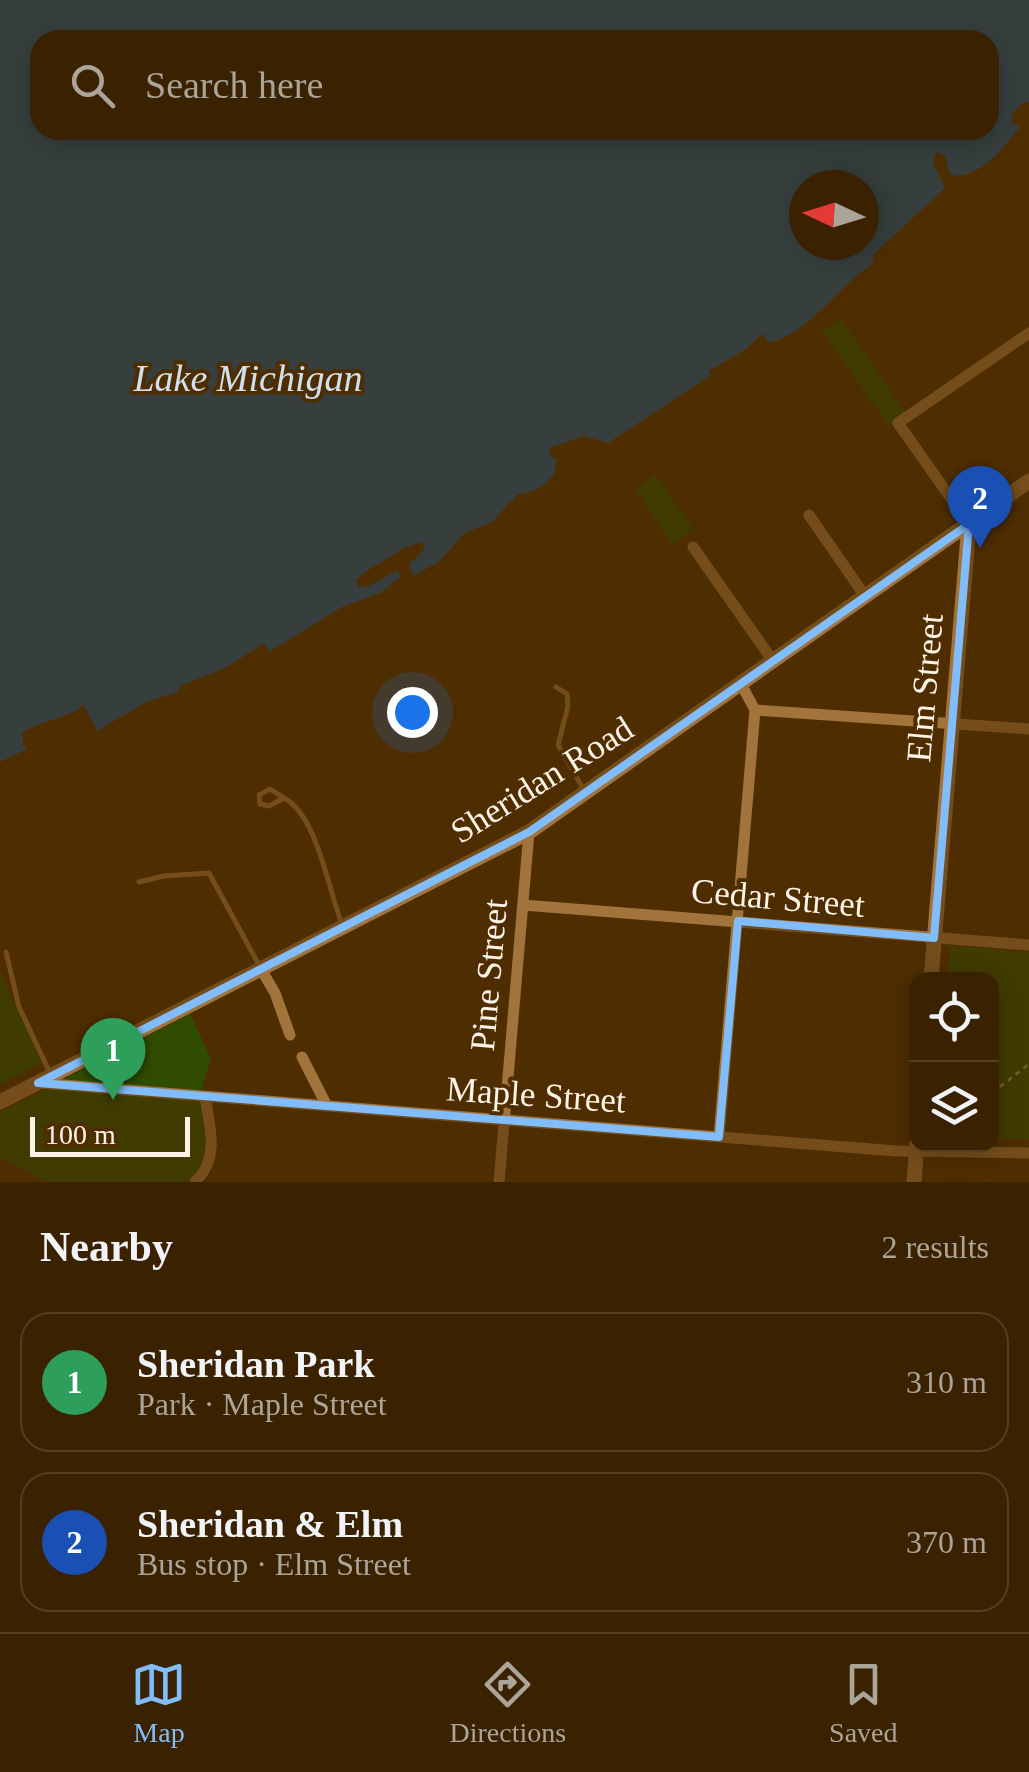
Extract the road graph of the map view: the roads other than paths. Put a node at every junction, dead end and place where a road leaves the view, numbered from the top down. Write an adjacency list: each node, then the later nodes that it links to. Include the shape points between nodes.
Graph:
1 (1029, 333): 4 (street, via 898,424)
2 (1029, 481): 4 (street, Sheridan Road)
3 (809, 515): 6 (street)
4 (969, 524): 6 (street, Sheridan Road); 11 (street, Elm Street)
5 (692, 547): 7 (street)
6 (865, 596): 7 (street, Sheridan Road)
7 (773, 661): 8 (street, Sheridan Road)
8 (741, 684): 10 (street); 13 (street, Sheridan Road)
9 (556, 687): 13 (lane, via 567,694 568,706 558,745)
10 (755, 710): 11 (street); 18 (street)
11 (952, 724): 12 (street); 20 (street, Elm Street)
12 (1029, 729)
13 (586, 793): 15 (street, Sheridan Road)
14 (284, 798): 14 (lane, via 270,806 260,804 259,795 270,790); 19 (lane, via 297,805 318,848)
15 (529, 832): 17 (street, Pine Street); 19 (street, Sheridan Road)
16 (139, 882): 23 (lane, via 210,873)
17 (523, 905): 18 (street, Cedar Street); 31 (street, Pine Street)
18 (738, 921): 20 (street, Cedar Street); 32 (street)
19 (343, 927): 23 (street, Sheridan Road)
20 (934, 938): 21 (street, Cedar Street); 24 (street, Elm Street)
21 (1029, 945)
22 (6, 952): 27 (lane)
23 (261, 969): 25 (street); 27 (street, Sheridan Road)
24 (931, 972)
25 (290, 1035)
26 (302, 1057): 30 (street)
27 (45, 1079): 28 (street, Maple Street); 29 (street, Sheridan Road)
28 (205, 1098): 30 (street, Maple Street); 37 (street, via 212,1155)
29 (0, 1102)
30 (327, 1106): 31 (street, Maple Street)
31 (504, 1120): 32 (street, Maple Street); 38 (street, Pine Street)
32 (719, 1137): 33 (street, Maple Street)
33 (909, 1148)
34 (917, 1152): 39 (street)
35 (992, 1152): 36 (street, Maple Street)
36 (1029, 1154)
37 (195, 1182)
38 (499, 1182)
39 (914, 1182)

